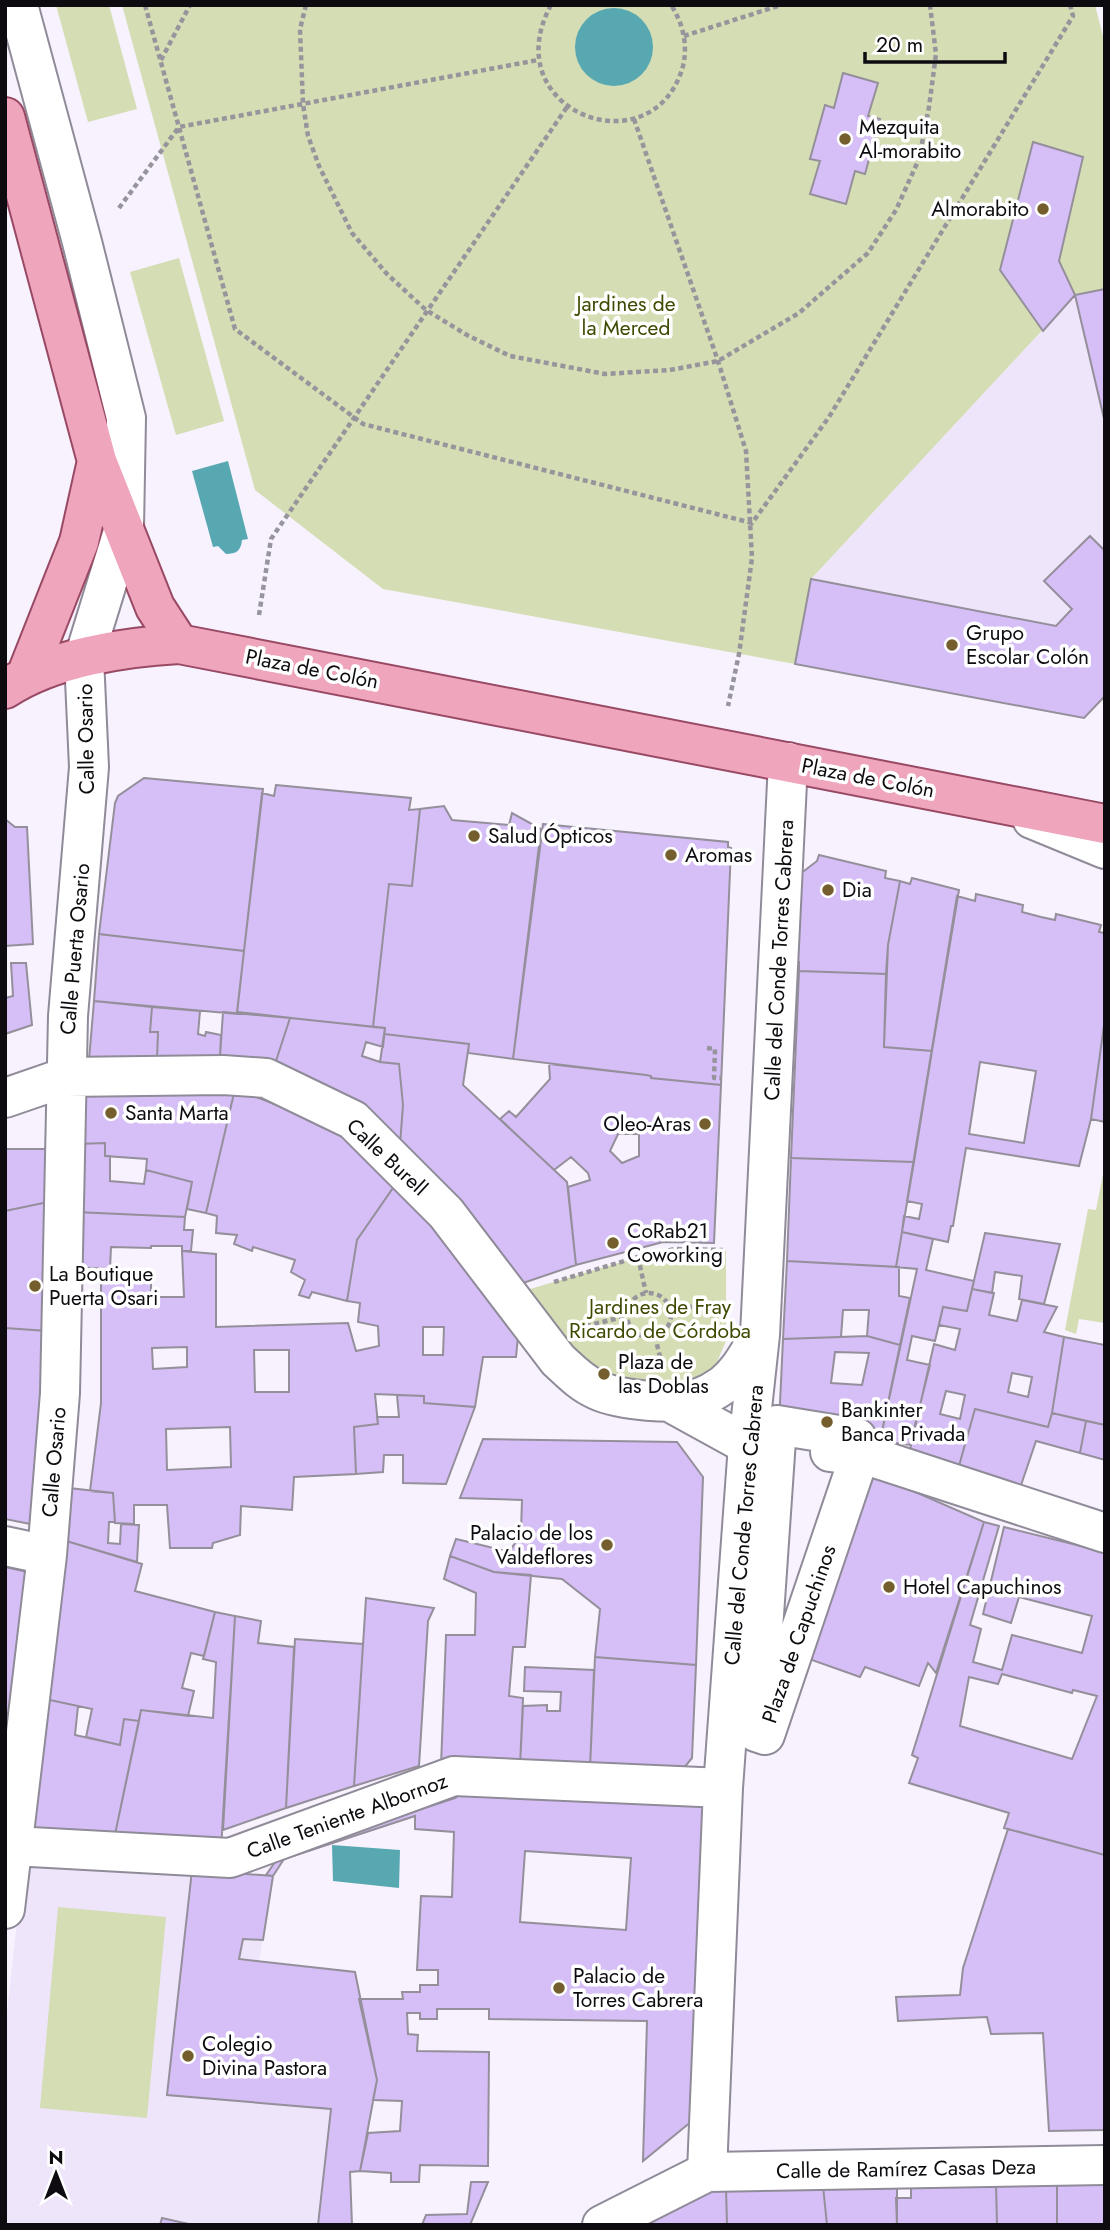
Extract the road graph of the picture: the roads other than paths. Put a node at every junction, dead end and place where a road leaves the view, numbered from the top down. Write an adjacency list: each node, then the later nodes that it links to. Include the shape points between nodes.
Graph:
1 (18, 5): 5 (street, Calle Osario, via 126,418)
2 (5, 117): 3 (main road)
3 (13, 176): 4 (main road)
4 (97, 461): 5 (main road); 8 (main road, via 79,542)
5 (124, 528): 6 (main road, via 155,607); 7 (street, Calle Osario)
6 (179, 644): 7 (main road, Plaza de Colón, via 136,647); 9 (main road, Plaza de Colón)
7 (84, 659): 8 (main road, Plaza de Colón); 11 (street, Calle Osario, via 89,767)
8 (15, 682)
9 (788, 762): 10 (main road, Plaza de Colón); 16 (street, Calle del Conde Torres Cabrera)
10 (991, 802): 12 (main road, Plaza de Colón); 13 (street, Plaza de Colón)
11 (86, 821): 14 (street, Calle Puerta Osario)
12 (1105, 824)
13 (1105, 849)
14 (66, 1077): 15 (street); 17 (street, Calle Burell, via 223,1074 266,1078 353,1120 446,1213 575,1377 619,1398); 22 (street, Calle Osario, via 60,1393)
15 (5, 1098)
16 (760, 1335): 17 (street, via 734,1376 722,1386 698,1399); 18 (street, Calle del Conde Torres Cabrera)
17 (668, 1401): 18 (street)
18 (762, 1447): 19 (street, Plaza de Capuchinos, via 777,1425 857,1438); 19 (street, Plaza de Capuchinos, via 756,1732 765,1735 856,1466); 23 (street, Calle del Conde Torres Cabrera)
19 (852, 1454): 20 (street)
20 (1105, 1533)
21 (5, 1546): 22 (street)
22 (47, 1555): 24 (street, Calle Osario)
23 (723, 1788): 24 (street, Calle Teniente Albornoz, via 454,1776 230,1858); 27 (street, Calle del Conde Torres Cabrera)
24 (13, 1846): 25 (street, Calle Osario)
25 (5, 1909)
26 (1105, 2165): 27 (street, Calle de Ramírez Casas Deza)
27 (707, 2172): 28 (street)
28 (602, 2225)

